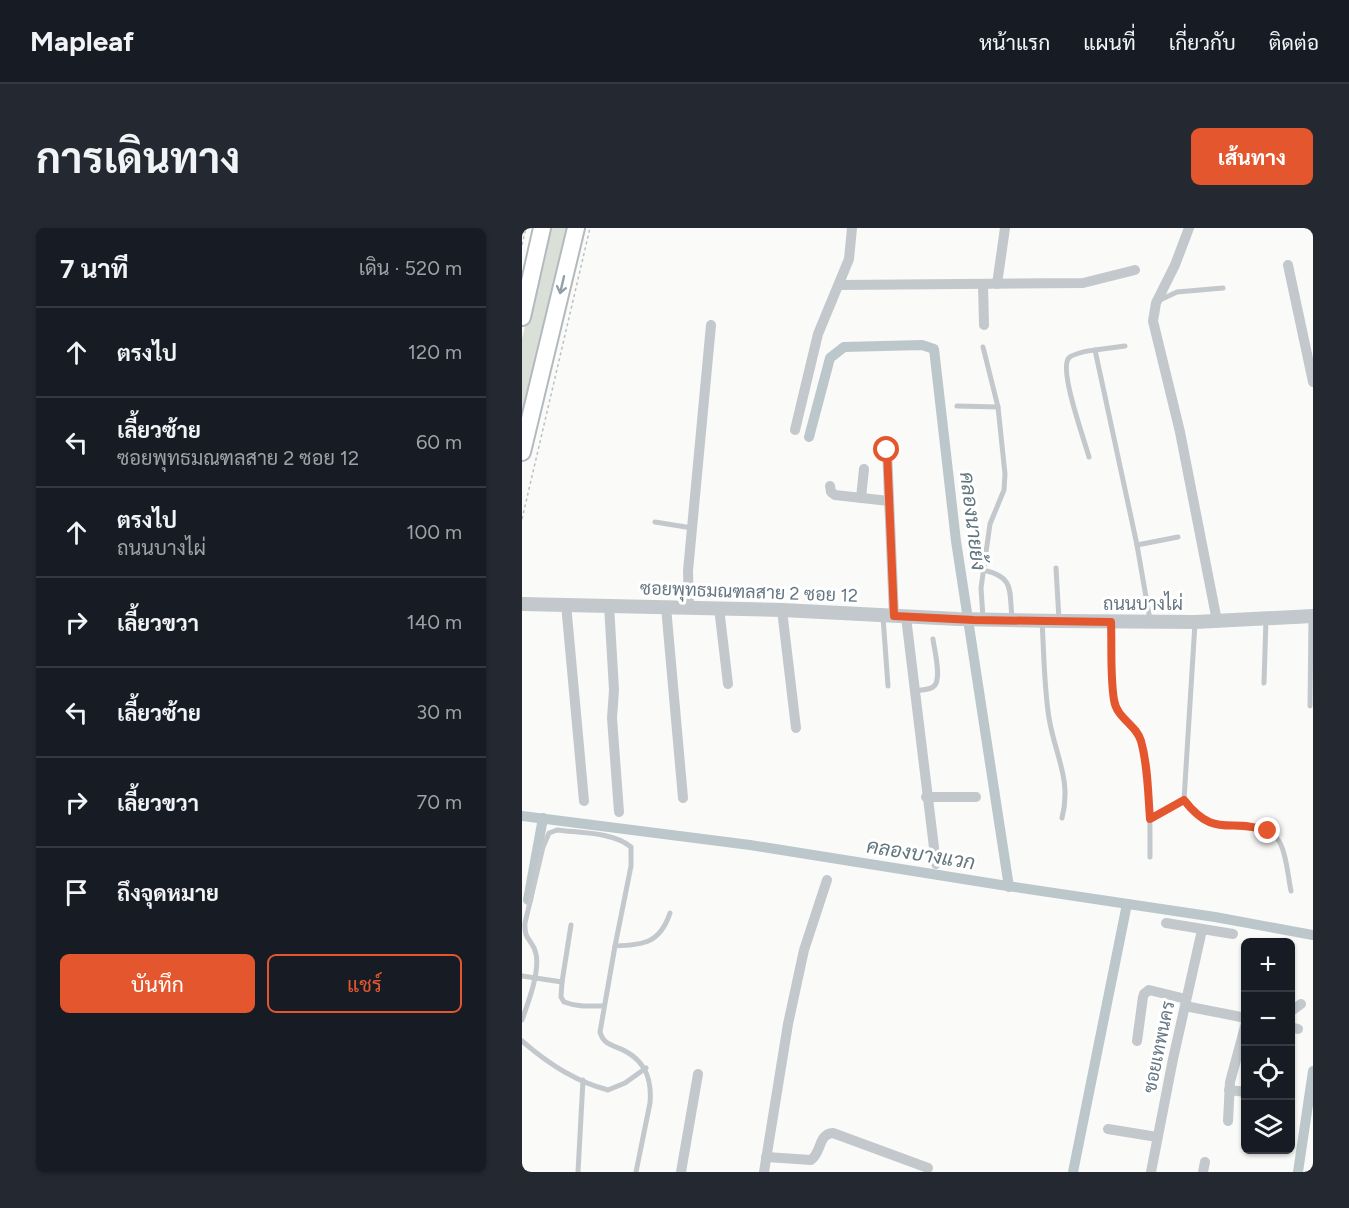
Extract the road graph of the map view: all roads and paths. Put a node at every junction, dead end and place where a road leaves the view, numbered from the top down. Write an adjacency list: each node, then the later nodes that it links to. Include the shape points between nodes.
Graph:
1 (526, 228): 8 (path)
2 (542, 228): 11 (main road)
3 (576, 228): 28 (main road, one-way to 28)
4 (590, 228): 34 (path)
5 (852, 228): 14 (street, via 849,259)
6 (1005, 228): 13 (street)
7 (1189, 228): 16 (street)
8 (522, 245)
9 (1288, 265): 23 (street)
10 (1135, 270): 13 (street, via 1083,283)
11 (526, 282): 17 (main road)
12 (983, 284): 13 (street); 14 (street); 19 (street)
13 (998, 284)
14 (839, 285): 26 (street, via 818,334)
15 (1223, 288): 16 (lane, via 1177,292)
16 (1156, 303): 55 (street, via 1153,321 1180,432)
17 (522, 317)
18 (711, 325): 36 (street)
19 (984, 326)
20 (1125, 346): 22 (lane)
21 (983, 347): 25 (lane)
22 (1095, 350): 29 (lane, via 1068,359 1065,375); 38 (lane)
23 (1313, 382)
24 (957, 406): 25 (lane)
25 (998, 407): 40 (lane, via 1004,490 990,524)
26 (795, 430)
27 (887, 450): 33 (street)
28 (522, 452)
29 (1089, 457)
30 (864, 469): 32 (street)
31 (830, 486): 32 (street, via 835,495)
32 (861, 498): 33 (street)
33 (889, 501): 48 (street)
34 (522, 519)
35 (655, 522): 36 (lane)
36 (693, 528): 45 (street)
37 (1178, 537): 38 (lane)
38 (1137, 545): 57 (lane)
39 (1056, 568): 54 (lane)
40 (984, 570): 51 (lane); 52 (lane, via 1005,577)
41 (522, 603): 42 (street, ซอยพุทธมณฑลสาย 2 ซอย 12)
42 (566, 604): 43 (street, ซอยพุทธมณฑลสาย 2 ซอย 12); 70 (street)
43 (609, 605): 44 (street, ซอยพุทธมณฑลสาย 2 ซอย 12); 71 (street)
44 (666, 607): 45 (street, ซอยพุทธมณฑลสาย 2 ซอย 12); 68 (street)
45 (689, 608): 46 (street, ซอยพุทธมณฑลสาย 2 ซอย 12)
46 (719, 608): 47 (street, ซอยพุทธมณฑลสาย 2 ซอย 12); 61 (street)
47 (782, 610): 48 (street, ซอยพุทธมณฑลสาย 2 ซอย 12); 65 (street)
48 (894, 616): 51 (street, ซอยพุทธมณฑลสาย 2 ซอย 12); 62 (lane); 63 (street)
49 (1312, 616): 50 (street, ถนนบางไผ่); 64 (lane)
50 (1266, 617): 55 (street, ถนนบางไผ่); 60 (lane)
51 (978, 620): 52 (street, ถนนบางไผ่)
52 (1012, 620): 53 (street, ถนนบางไผ่)
53 (1042, 621): 54 (street, ถนนบางไผ่); 72 (lane, via 1049,716 1066,784)
54 (1060, 621): 56 (street, ถนนบางไผ่)
55 (1217, 621): 58 (street, ถนนบางไผ่)
56 (1111, 622): 57 (street, ถนนบางไผ่); 73 (lane, via 1114,700 1118,712 1137,731 1141,741)
57 (1151, 622): 58 (street, ถนนบางไผ่)
58 (1195, 622): 69 (lane)
59 (933, 639): 63 (lane, via 937,684)
60 (1264, 683)
61 (728, 684)
62 (888, 686)
63 (914, 691): 66 (street)
64 (1310, 706)
65 (796, 728)
66 (926, 797): 67 (street); 74 (street)
67 (976, 797)
68 (683, 798)
69 (1184, 800): 73 (lane); 79 (lane, via 1203,821 1257,827 1277,837)
70 (584, 801)
71 (619, 812)
72 (1062, 818)
73 (1150, 819): 76 (lane)
74 (934, 853): 75 (lane); 77 (street)
75 (961, 857)
76 (1150, 857)
77 (936, 864)
78 (826, 880): 106 (street, via 799,971)
79 (1290, 891)
80 (670, 913): 85 (lane, via 652,940)
81 (1166, 922): 83 (street)
82 (571, 925): 88 (lane)
83 (1202, 930): 84 (street); 89 (street, ซอยเทพนคร)
84 (1233, 934)
85 (615, 946): 87 (lane, via 631,866 631,847 612,837 557,830 549,833 525,923 525,934 536,951); 91 (lane)
86 (522, 976): 87 (lane)
87 (534, 977): 88 (lane); 94 (lane)
88 (562, 982): 91 (lane, via 564,1002)
89 (1185, 1003): 93 (street); 97 (street, via 1146,992); 105 (street, ซอยเทพนคร)
90 (1301, 1004): 92 (street)
91 (604, 1006): 98 (lane, via 602,1039 626,1051)
92 (1295, 1008)
93 (1241, 1017)
94 (522, 1020)
95 (1241, 1039): 101 (street)
96 (522, 1041): 100 (lane, via 554,1066)
97 (1137, 1041)
98 (646, 1068): 100 (lane, via 608,1090); 109 (lane, via 650,1103)
99 (698, 1074): 110 (street)
100 (583, 1080): 108 (lane)
101 (1228, 1090): 102 (street); 103 (street)
102 (1241, 1092)
103 (1228, 1120)
104 (1108, 1129): 105 (street)
105 (1158, 1137): 112 (street, ซอยเทพนคร)
106 (766, 1157): 107 (street, via 811,1160 823,1137 832,1133); 111 (street)
107 (928, 1168)
108 (578, 1172)
109 (636, 1172)
110 (681, 1172)
111 (764, 1172)
112 (1151, 1172)

